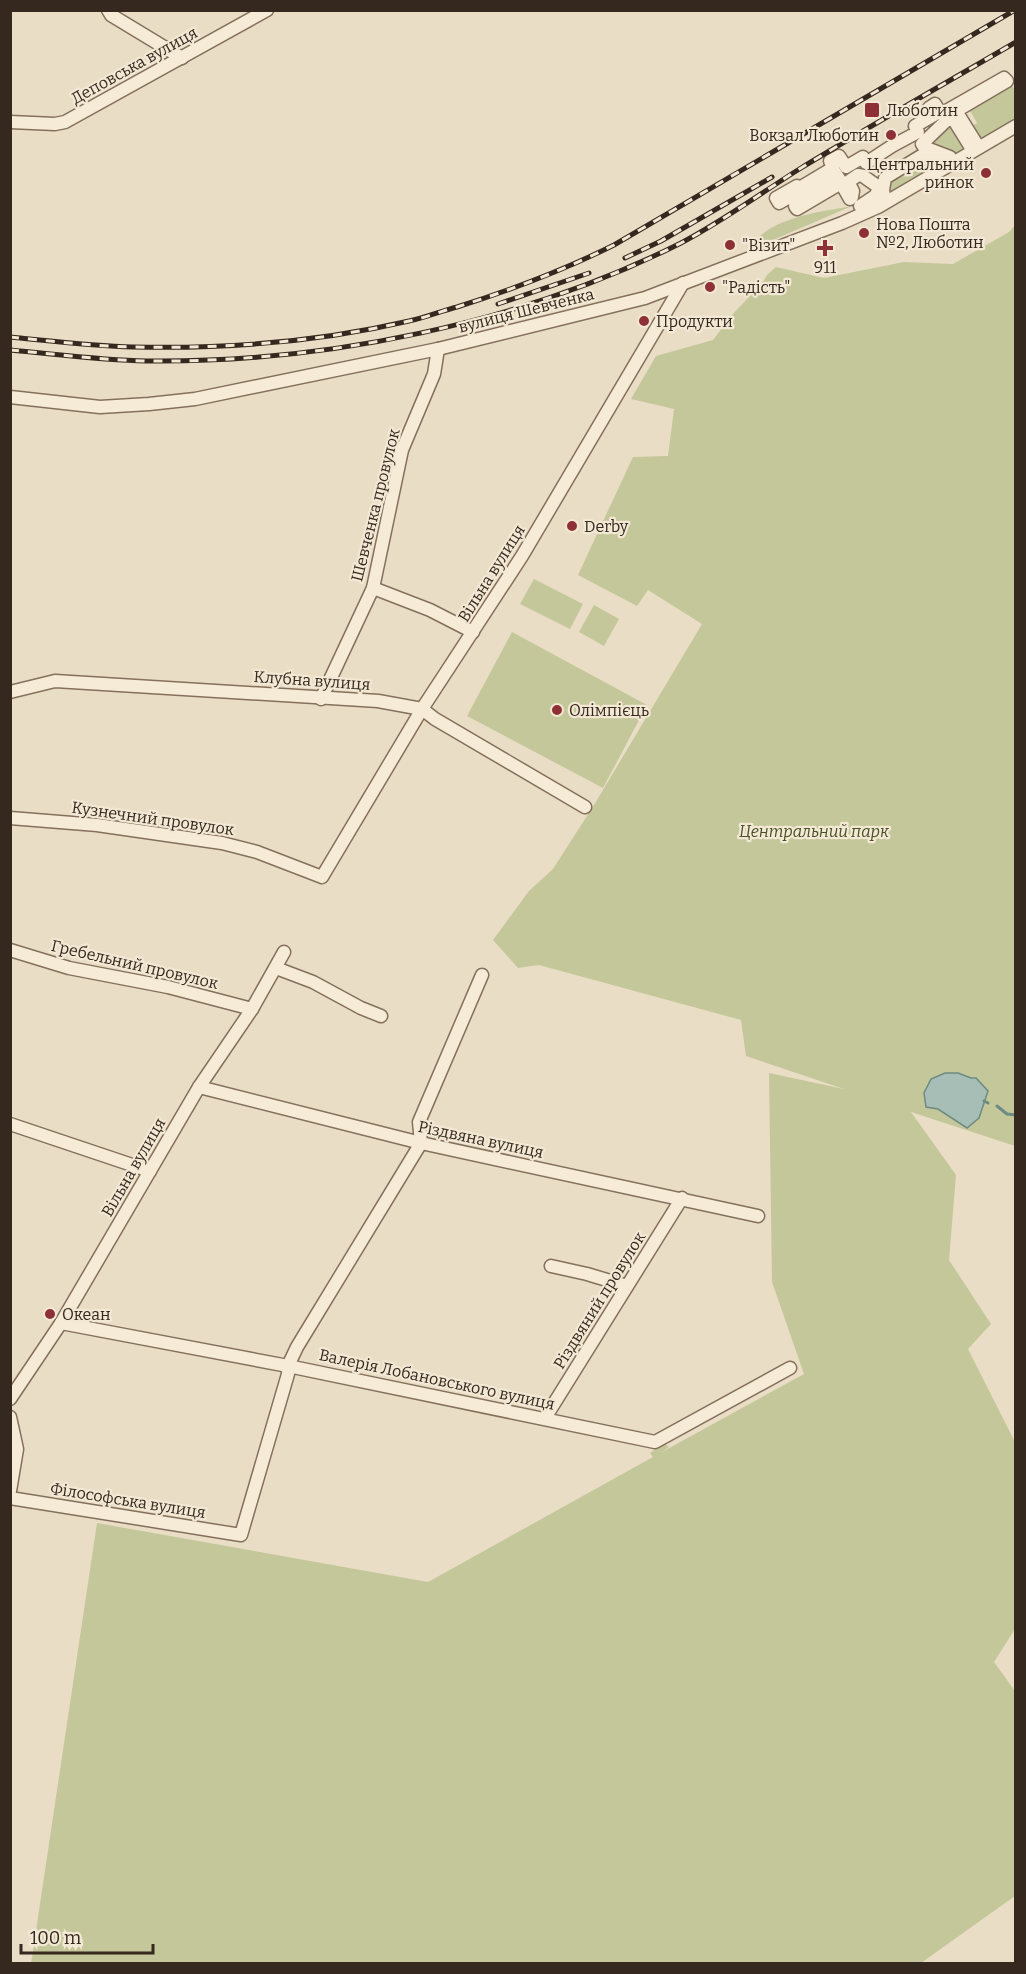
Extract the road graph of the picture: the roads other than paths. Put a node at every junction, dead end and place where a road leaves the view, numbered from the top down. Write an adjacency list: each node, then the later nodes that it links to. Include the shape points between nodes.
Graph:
1 (108, 10): 3 (street)
2 (267, 10): 3 (street, Деповська вулиця)
3 (182, 58): 4 (street, Деповська вулиця, via 64,122)
4 (10, 122)
5 (1016, 126): 7 (street, вулиця Шевченка, via 878,207)
6 (939, 164): 6 (street, via 950,157 924,147 922,142 952,117 970,146 976,143 956,111 1007,81 1004,78 942,114 935,104 929,108 934,116 915,126 918,132 866,163 862,157 846,167 839,156 830,161 833,168 776,198 779,203 834,171 840,180 795,206 797,209 841,183 850,199 853,191 848,182 858,175 880,188 862,208 884,196 885,178 921,156)
7 (683, 283): 8 (street, вулиця Шевченка, via 645,298); 11 (street, Вільна вулиця)
8 (438, 349): 9 (street, вулиця Шевченка, via 149,405 100,407); 10 (street, Шевченка провулок, via 435,374 402,450)
9 (10, 397)
10 (373, 588): 11 (street); 13 (street, Шевченка провулок)
11 (474, 632): 14 (street, Вільна вулиця)
12 (10, 692): 13 (street, Клубна вулиця, via 55,681)
13 (321, 699): 14 (street, Клубна вулиця, via 378,701)
14 (422, 709): 15 (street, Клубна вулиця); 17 (street, Вільна вулиця)
15 (585, 807)
16 (10, 818): 17 (street, Кузнечний провулок, via 97,825 222,843)
17 (322, 877)
18 (10, 950): 22 (street, Гребельний провулок, via 69,968 168,987)
19 (284, 952): 20 (street, Вільна вулиця)
20 (276, 968): 22 (street, Вільна вулиця); 23 (street)
21 (482, 975): 26 (street, via 419,1122)
22 (252, 1009): 24 (street, Вільна вулиця)
23 (381, 1016)
24 (199, 1087): 26 (street, Різдвяна вулиця); 27 (street, Вільна вулиця)
25 (10, 1124): 27 (street)
26 (421, 1143): 28 (street, Різдвяна вулиця); 33 (street)
27 (150, 1170): 32 (street, Вільна вулиця)
28 (682, 1198): 29 (street, Різдвяна вулиця); 31 (street, Різдвяний провулок)
29 (758, 1216)
30 (551, 1266): 31 (street)
31 (627, 1286): 37 (street, Різдвяний провулок)
32 (61, 1323): 33 (street, Валерія Лобановського вулиця); 35 (street, Вільна вулиця)
33 (288, 1366): 37 (street, Валерія Лобановського вулиця); 39 (street, Філософська вулиця, via 241,1536)
34 (790, 1368): 37 (street, Валерія Лобановського вулиця, via 655,1442)
35 (10, 1399)
36 (10, 1417): 38 (street, via 17,1449)
37 (545, 1418)
38 (10, 1491)
39 (10, 1498)

